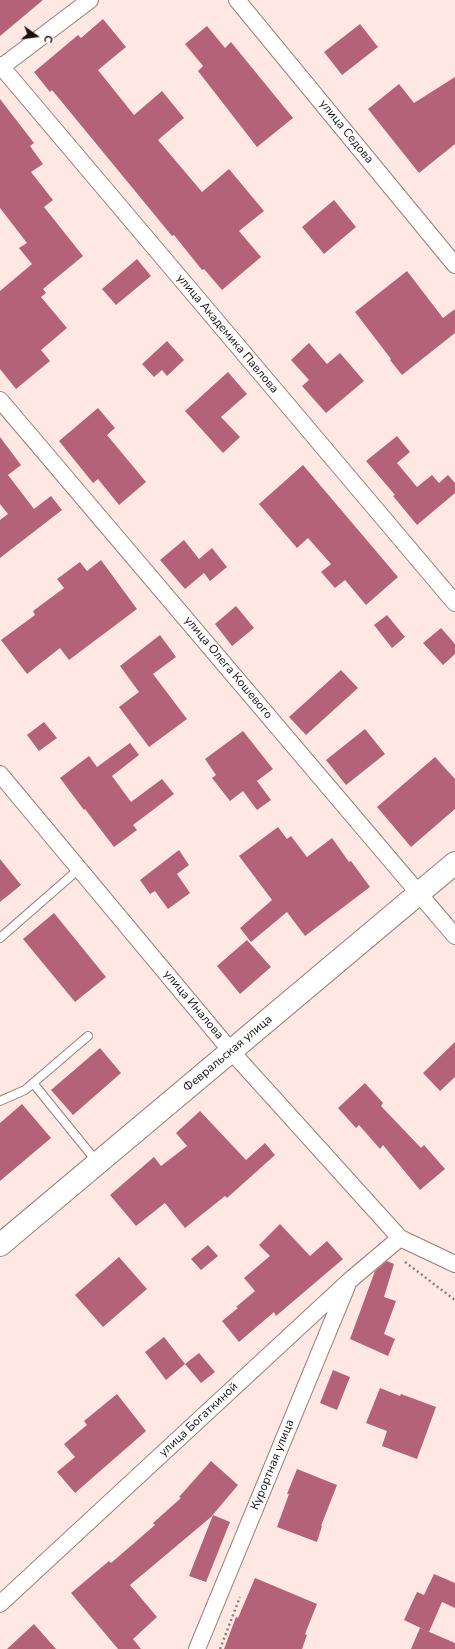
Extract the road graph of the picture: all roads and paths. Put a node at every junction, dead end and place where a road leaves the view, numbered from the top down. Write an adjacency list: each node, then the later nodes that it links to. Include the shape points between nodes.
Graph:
1 (90, 0): 3 (street)
2 (237, 0): 4 (street, улица Седова)
3 (0, 67): 6 (street, улица Академика Павлова)
4 (455, 265)
5 (0, 400): 10 (street, улица Олега Кошевого)
6 (455, 603)
7 (0, 774): 9 (street, улица Иналова)
8 (455, 863): 10 (street, Февральская улица)
9 (79, 869): 12 (lane); 14 (street, улица Иналова)
10 (420, 893): 11 (street, улица Олега Кошевого); 14 (street, Февральская улица)
11 (455, 936)
12 (0, 938)
13 (88, 1036): 15 (lane)
14 (231, 1051): 17 (street, Февральская улица); 18 (street, улица Иналова)
15 (33, 1083): 16 (lane, via 25,1090); 17 (lane)
16 (0, 1102)
17 (98, 1163): 19 (street, Февральская улица)
18 (400, 1238): 21 (street, улица Иналова); 22 (street, улица Богаткиной)
19 (0, 1245)
20 (405, 1262): 23 (path)
21 (455, 1264)
22 (349, 1281): 24 (street, улица Богаткиной); 25 (street, Курортная улица)
23 (455, 1300)
24 (0, 1604)
25 (197, 1649)

